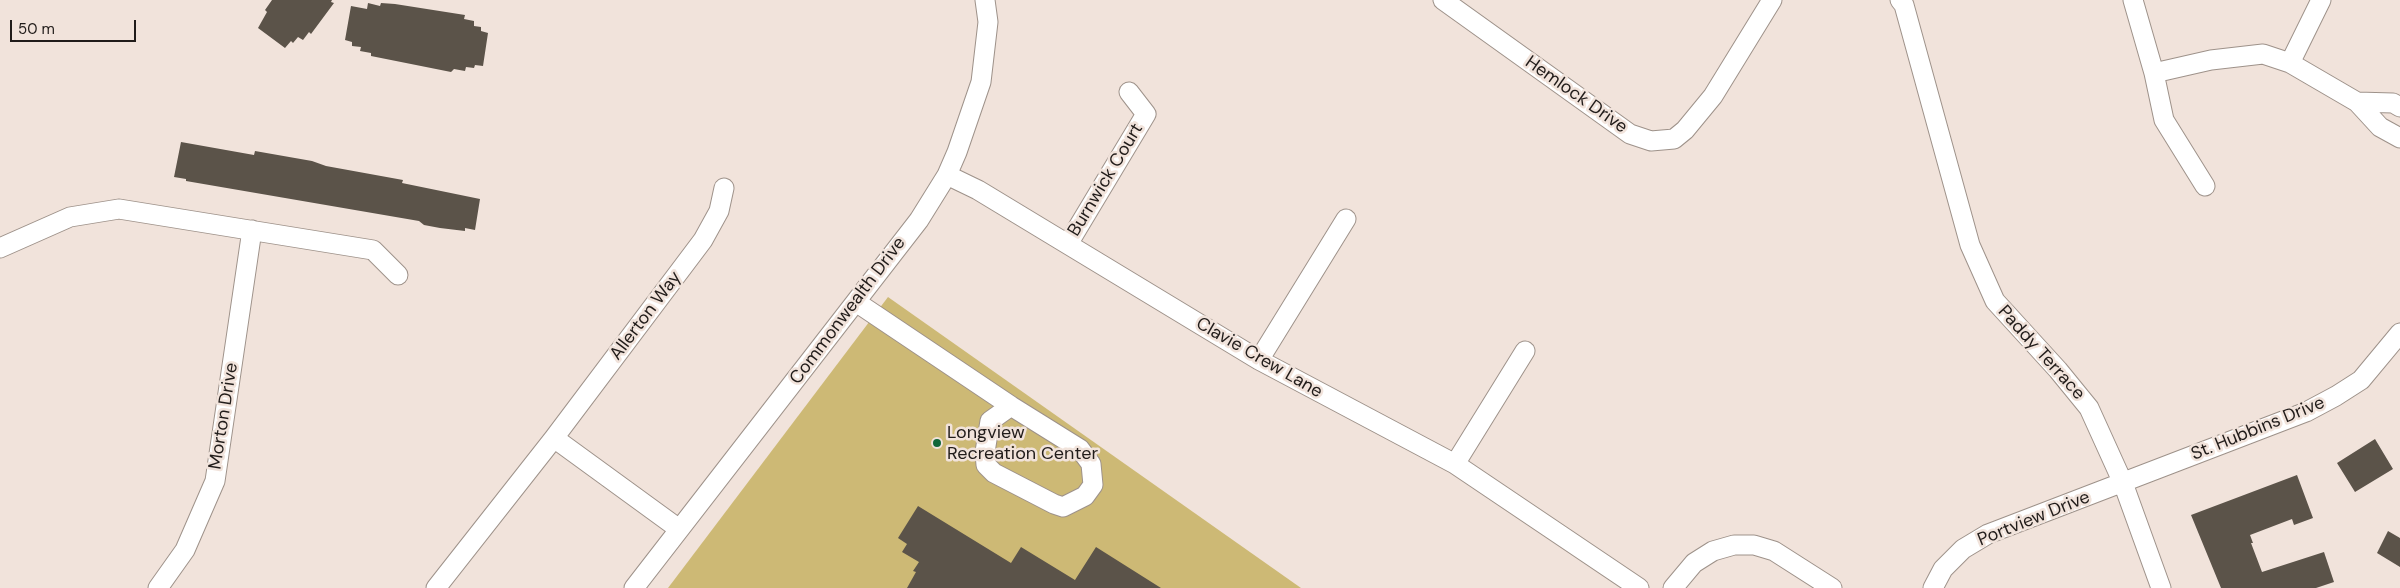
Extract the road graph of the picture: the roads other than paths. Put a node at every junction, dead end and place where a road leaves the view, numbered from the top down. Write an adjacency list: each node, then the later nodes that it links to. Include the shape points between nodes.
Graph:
1 (986, 0): 13 (street, Commonwealth Drive, via 988,22 981,82)
2 (1443, 0): 3 (street, Hemlock Drive, via 1630,134 1651,141 1674,139 1685,130 1713,96)
3 (1772, 0)
4 (1900, 0): 28 (street, Paddy Terrace, via 1970,245 1994,301 2089,408)
5 (2133, 0): 8 (street)
6 (2321, 0): 7 (street)
7 (2290, 63): 8 (street, via 2263,54 2212,60); 10 (street)
8 (2154, 73): 14 (street, via 2164,120)
9 (1129, 92): 18 (street, Burnwick Court, via 1146,114)
10 (2357, 102): 11 (street, via 2393,103); 12 (street, via 2380,127)
11 (2400, 107)
12 (2400, 138)
13 (947, 175): 18 (street, Clavie Crew Lane); 21 (street, Commonwealth Drive, via 919,220)
14 (2205, 186)
15 (724, 188): 26 (street, Allerton Way, via 719,211 703,240)
16 (1346, 219): 24 (street)
17 (252, 230): 19 (street, via 119,208 70,218); 20 (street, via 373,250); 30 (street, Morton Drive, via 215,480 185,550)
18 (1068, 244): 24 (street, Clavie Crew Lane)
19 (0, 248)
20 (398, 275)
21 (856, 302): 25 (street); 29 (street, Commonwealth Drive)
22 (2400, 333): 28 (street, St. Hubbins Drive, via 2361,380 2329,400 2306,412)
23 (1525, 352): 27 (street)
24 (1258, 360): 27 (street, Clavie Crew Lane)
25 (1011, 406): 25 (street, via 1080,449 1091,464 1093,485 1085,496 1063,507 994,473 986,465 990,421)
26 (554, 438): 29 (street); 31 (street, Allerton Way)
27 (1455, 464): 33 (street, Clavie Crew Lane)
28 (2123, 483): 36 (street, Portview Drive, via 1988,534 1963,549 1943,569); 37 (street, Paddy Terrace)
29 (679, 530): 32 (street, Commonwealth Drive)
30 (158, 588)
31 (436, 588)
32 (634, 588)
33 (1639, 588)
34 (1673, 588): 35 (street, via 1694,563 1713,551 1734,545 1754,545 1774,550)
35 (1832, 588)
36 (1933, 588)
37 (2161, 588)

